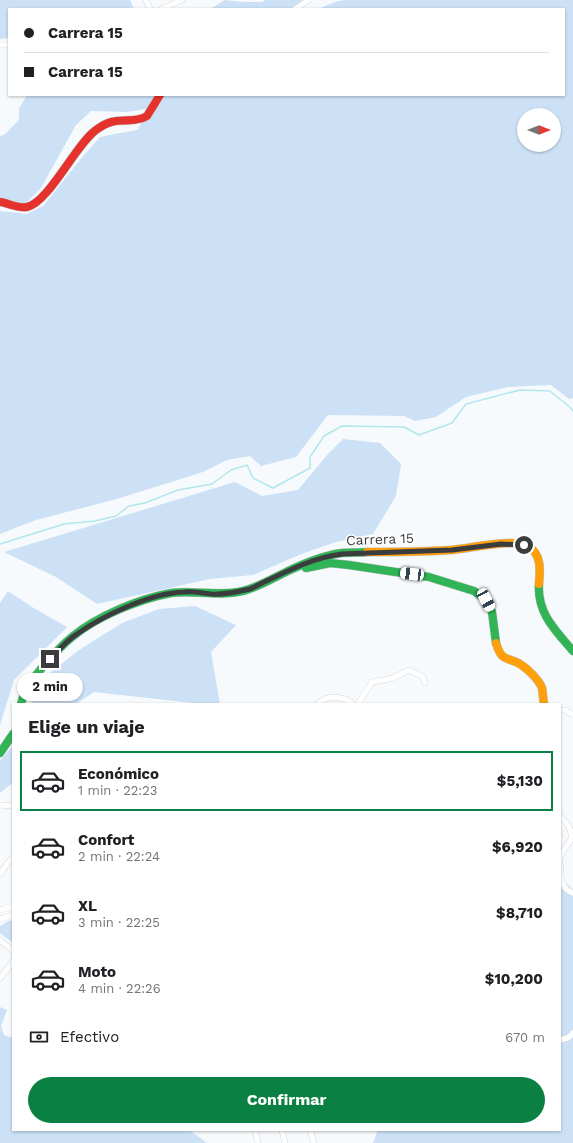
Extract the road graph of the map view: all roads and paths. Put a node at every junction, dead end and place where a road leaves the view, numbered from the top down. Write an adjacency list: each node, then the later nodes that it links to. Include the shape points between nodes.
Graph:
1 (182, 0): 3 (street)
2 (309, 0): 5 (street)
3 (173, 2): 4 (street)
4 (163, 8)
5 (297, 8)
6 (159, 96): 7 (main road, via 144,118 113,120 93,132 33,205 26,208)
7 (0, 202)
8 (288, 571): 9 (main road, Carrera 15, via 325,556 342,554 452,550 501,544 524,545 532,549 540,565 539,596 542,608); 11 (main road, Carrera 15, via 250,589 235,593 169,594 137,603 99,620 76,634 50,659 26,687); 15 (main road, via 330,563 428,577 474,591 486,600 492,612 496,644 500,654 527,669 542,689)
9 (573, 651)
10 (425, 683): 14 (street, via 423,677 409,670 392,678 376,680)
11 (21, 703)
12 (319, 703): 13 (street, via 336,697)
13 (352, 703)
14 (359, 703)
15 (544, 703)
16 (561, 710): 17 (street)
17 (573, 715)
18 (12, 736): 19 (main road)
19 (0, 753)
20 (0, 805): 21 (street)
21 (12, 806)
22 (561, 817): 23 (street, via 566,821 571,833 571,839)
23 (561, 852)
24 (12, 859): 25 (street)
25 (0, 874)
26 (561, 882): 27 (street, via 565,889)
27 (573, 893)
28 (12, 906): 29 (street)
29 (0, 910)
30 (12, 915): 31 (street)
31 (1, 917)
32 (0, 940): 33 (street)
33 (12, 950)
34 (12, 963): 35 (street)
35 (0, 978)
36 (573, 1033): 37 (street)
37 (561, 1040)
38 (255, 1131): 41 (street)
39 (282, 1131): 42 (street)
40 (310, 1131): 43 (street)
41 (258, 1143)
42 (285, 1143)
43 (314, 1143)

